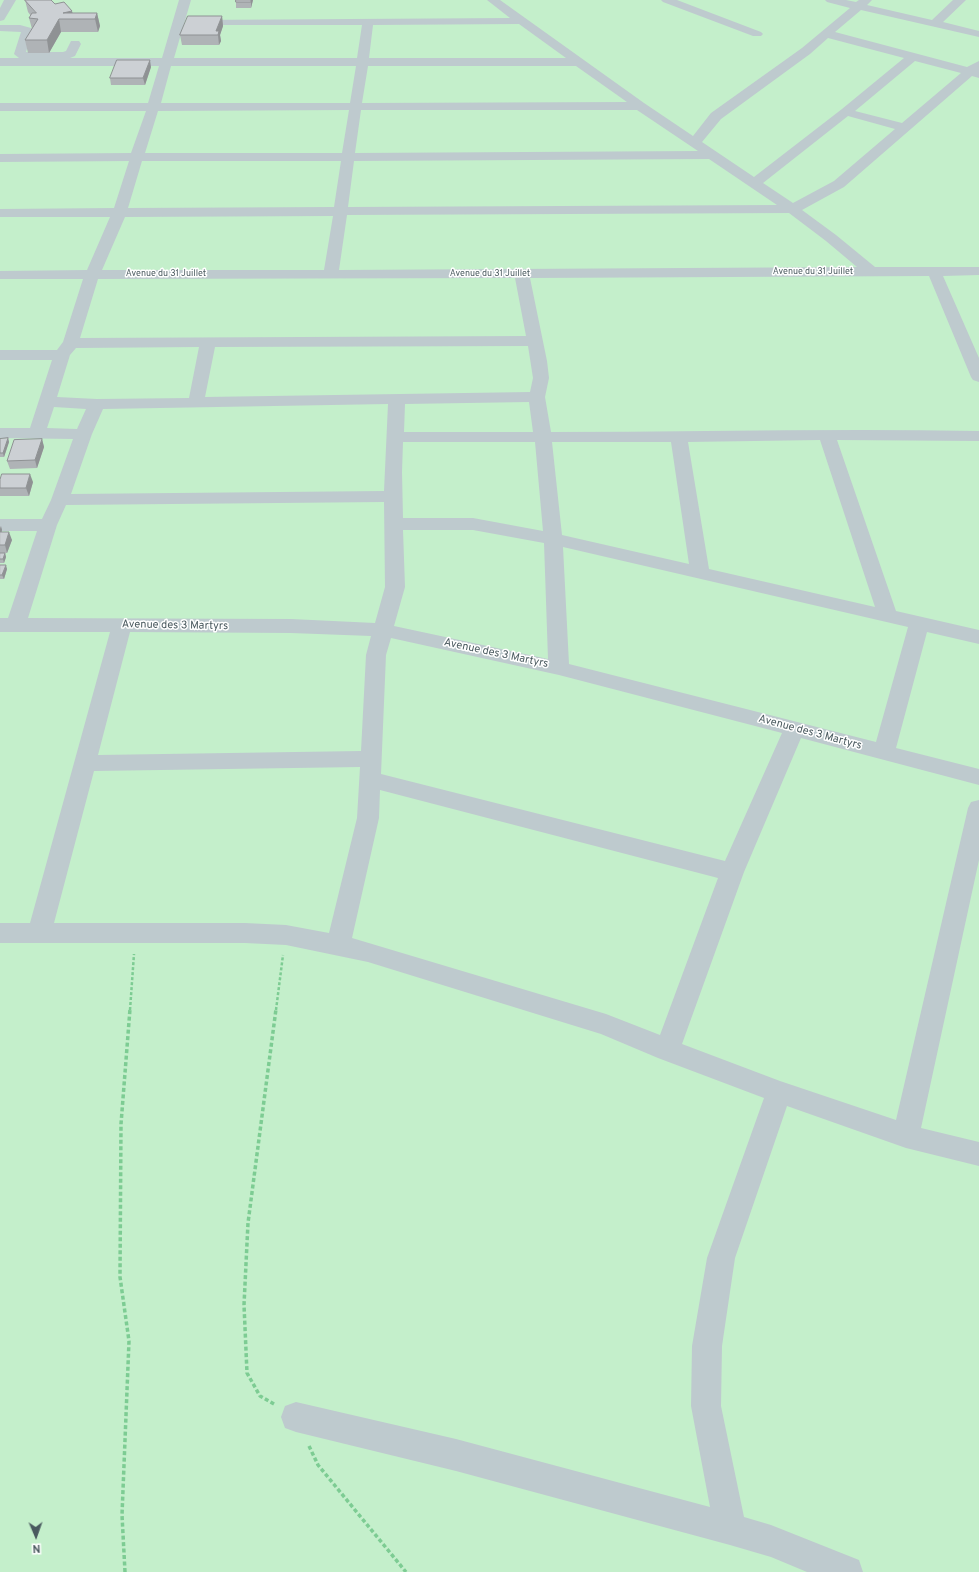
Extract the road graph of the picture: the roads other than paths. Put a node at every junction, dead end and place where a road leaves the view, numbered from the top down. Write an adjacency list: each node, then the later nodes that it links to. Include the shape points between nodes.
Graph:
1 (10, 0): 8 (street)
2 (184, 0): 11 (street)
3 (493, 0): 9 (street)
4 (667, 0): 14 (street)
5 (831, 0): 7 (street)
6 (960, 0): 12 (street)
7 (863, 3): 12 (street); 15 (street)
8 (0, 18)
9 (523, 21): 10 (street); 22 (street)
10 (368, 22): 11 (street); 21 (street)
11 (177, 23): 20 (street)
12 (935, 23): 16 (street)
13 (0, 28): 17 (street, via 27,30 20,54 23,56 65,56 71,53)
14 (757, 34)
15 (827, 34): 18 (street); 30 (street, via 716,116)
16 (979, 34)
17 (75, 44)
18 (913, 56): 23 (street); 28 (street)
19 (0, 62): 20 (street)
20 (165, 62): 21 (street); 27 (street)
21 (362, 62): 22 (street); 26 (street)
22 (579, 62): 24 (street)
23 (976, 70): 29 (street)
24 (640, 106): 26 (street); 30 (street)
25 (0, 107): 27 (street)
26 (356, 107): 27 (street); 34 (street)
27 (153, 108): 33 (street)
28 (846, 112): 29 (street); 35 (street)
29 (904, 127): 36 (street, via 838,184)
30 (695, 143): 31 (street)
31 (712, 155): 34 (street); 35 (street)
32 (0, 158): 33 (street)
33 (138, 158): 34 (street); 39 (street)
34 (349, 158): 37 (street)
35 (755, 183): 36 (street)
36 (792, 209): 37 (street); 40 (street)
37 (340, 211): 39 (street); 43 (street)
38 (0, 213): 39 (street)
39 (119, 213): 46 (street)
40 (870, 271): 41 (street, Avenue du 31 Juillet); 44 (street, Avenue du 31 Juillet)
41 (934, 271): 42 (street, Avenue du 31 Juillet); 51 (street)
42 (979, 271)
43 (331, 274): 44 (street, Avenue du 31 Juillet); 46 (street, Avenue du 31 Juillet)
44 (522, 274): 47 (street)
45 (0, 275): 46 (street, Avenue du 31 Juillet)
46 (94, 275): 49 (street)
47 (535, 341): 48 (street); 52 (street, via 541,378)
48 (208, 343): 49 (street); 55 (street)
49 (66, 349): 50 (street); 54 (street)
50 (0, 355)
51 (979, 377)
52 (537, 397): 53 (street); 63 (street)
53 (397, 400): 55 (street); 60 (street)
54 (46, 402): 56 (street); 58 (street)
55 (196, 402): 56 (street)
56 (97, 404): 59 (street)
57 (0, 433): 58 (street)
58 (37, 433): 59 (street)
59 (83, 434): 66 (street)
60 (395, 436): 63 (street); 65 (street)
61 (827, 436): 62 (street); 64 (street); 72 (street)
62 (979, 436)
63 (543, 437): 64 (street); 70 (street)
64 (679, 437): 71 (street)
65 (393, 496): 66 (street); 67 (street)
66 (60, 500): 69 (street)
67 (394, 524): 70 (street, via 473,524); 76 (street, via 395,587)
68 (0, 525): 69 (street)
69 (48, 525): 74 (street)
70 (553, 539): 71 (street); 78 (street)
71 (700, 573): 72 (street)
72 (888, 616): 73 (street)
73 (919, 623): 77 (street); 80 (street)
74 (8, 625): 75 (street, Avenue des 3 Martyrs)
75 (122, 626): 76 (street, Avenue des 3 Martyrs, via 291,626); 81 (street)
76 (383, 630): 78 (street, Avenue des 3 Martyrs); 82 (street, via 376,655)
77 (979, 637)
78 (558, 668): 79 (street, Avenue des 3 Martyrs)
79 (795, 728): 80 (street, Avenue des 3 Martyrs); 85 (street)
80 (884, 752): 83 (street, Avenue des 3 Martyrs)
81 (86, 763): 82 (street); 87 (street)
82 (370, 769): 85 (street); 88 (street, via 368,818)
83 (979, 777)
84 (979, 808): 91 (street)
85 (732, 872): 89 (street)
86 (0, 933): 87 (street)
87 (39, 933): 88 (street, via 245,933 286,935)
88 (338, 945): 89 (street, via 606,1025)
89 (667, 1050): 90 (street)
90 (779, 1092): 91 (street); 94 (street, via 721,1258 707,1346 706,1406)
91 (906, 1136): 92 (street)
92 (979, 1154)
93 (296, 1417): 94 (street, via 456,1455)
94 (730, 1529): 95 (street, via 772,1541)
95 (847, 1572)

